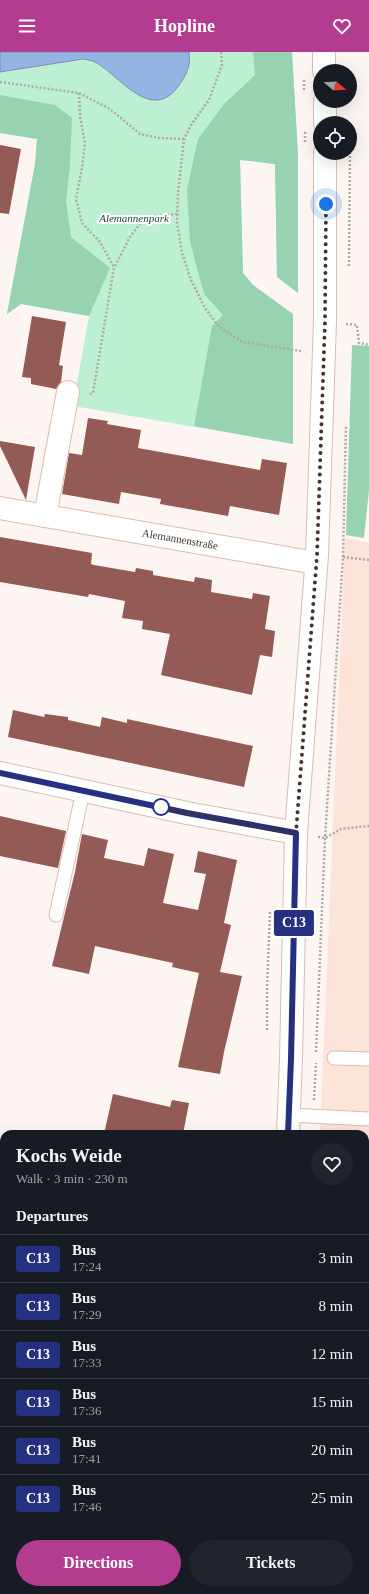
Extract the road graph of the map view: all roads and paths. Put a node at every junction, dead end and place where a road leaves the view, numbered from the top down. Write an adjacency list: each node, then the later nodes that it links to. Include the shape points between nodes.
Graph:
1 (221, 52): 6 (path, via 222,65 209,100 191,125)
2 (324, 52): 3 (street)
3 (324, 64)
4 (0, 82): 5 (path)
5 (79, 93): 6 (path, via 110,109 140,134); 10 (path, via 85,143 76,199 82,223 100,242)
6 (184, 140): 9 (path)
7 (325, 160): 13 (street)
8 (350, 160): 11 (path)
9 (178, 214): 10 (path, via 145,217 130,237); 17 (path, via 182,253 191,280 205,308 219,327 243,342)
10 (114, 267): 18 (path, via 93,393)
11 (349, 269)
12 (349, 316): 14 (path)
13 (325, 321): 14 (path); 23 (street)
14 (348, 324): 15 (path); 16 (path, via 357,325 359,343)
15 (348, 332)
16 (369, 345)
17 (304, 352)
18 (67, 396): 21 (street)
19 (346, 417): 22 (path)
20 (0, 508): 21 (street, Alemannenstraße)
21 (45, 516): 23 (street, Alemannenstraße)
22 (343, 557): 23 (path); 24 (path); 29 (path)
23 (316, 559): 28 (street)
24 (369, 560)
25 (0, 773): 26 (street)
26 (83, 791): 28 (street); 30 (lane)
27 (369, 826): 29 (path, via 341,829)
28 (296, 833): 29 (path); 37 (street)
29 (325, 838): 31 (path)
30 (56, 915)
31 (316, 1052)
32 (334, 1058): 33 (lane)
33 (369, 1059)
34 (316, 1060): 35 (path)
35 (314, 1116): 36 (lane); 37 (lane)
36 (369, 1119)
37 (288, 1124)

